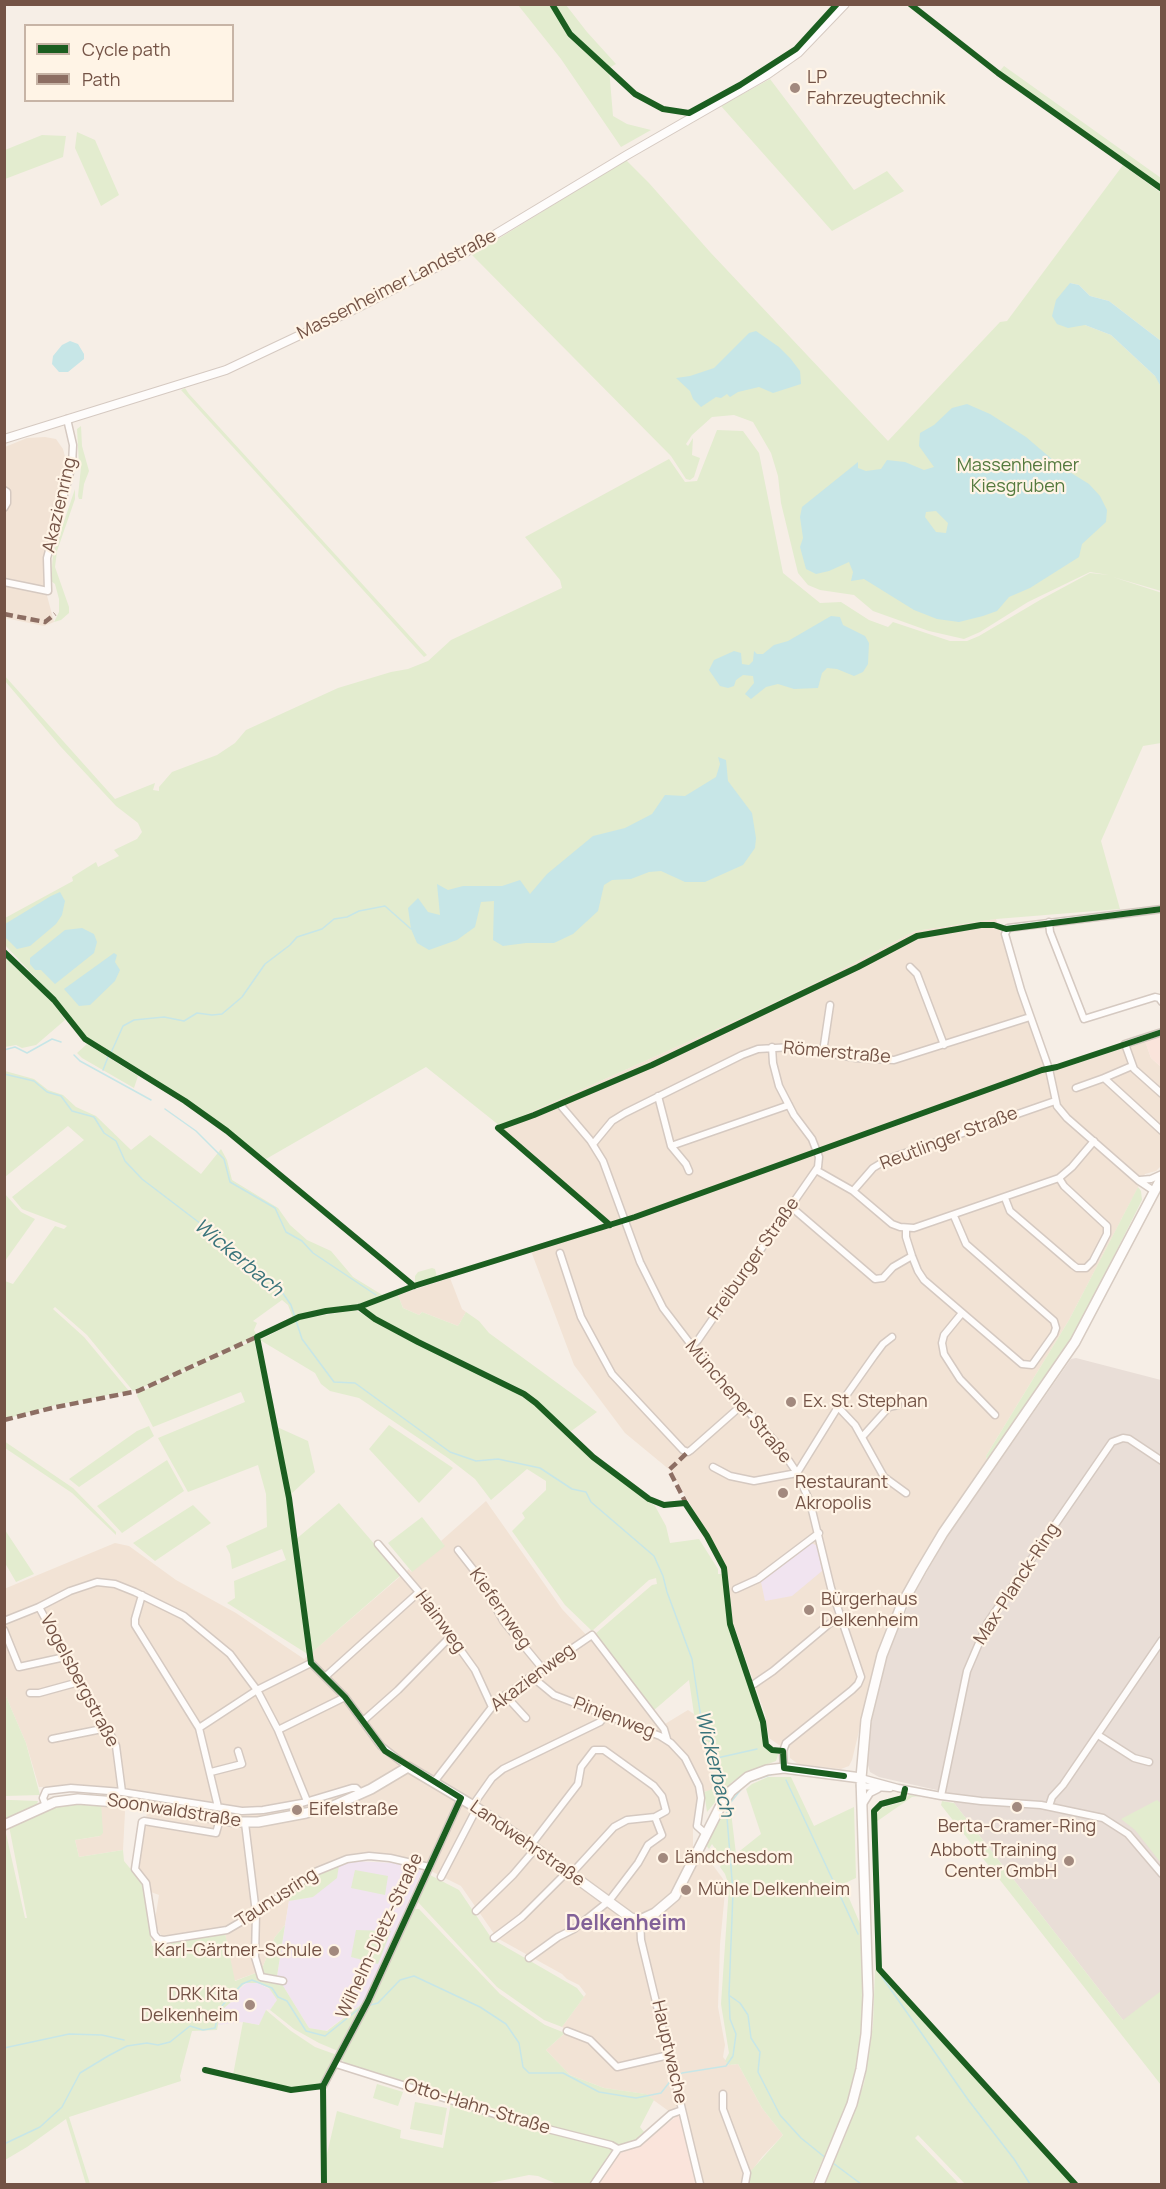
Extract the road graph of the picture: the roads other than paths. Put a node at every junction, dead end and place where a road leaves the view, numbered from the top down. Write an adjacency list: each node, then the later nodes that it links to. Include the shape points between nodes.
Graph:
1 (845, 4): 2 (street, Massenheimer Landstraße, via 798,53 768,74 466,252 246,362)
2 (67, 419): 3 (street, Massenheimer Landstraße); 6 (street, Akazienring, via 73,445 72,465 47,558 48,591)
3 (4, 439)
4 (4, 490): 5 (street)
5 (4, 508)
6 (4, 582)
7 (1161, 909): 8 (street)
8 (1049, 922): 10 (street, via 1084,1019 1155,997); 12 (street, via 1006,928 1006,942)
9 (910, 967): 14 (street, via 917,974)
10 (1161, 1002)
11 (830, 1005): 16 (street)
12 (1030, 1017): 14 (street, Römerstraße); 22 (street, via 1049,1069)
13 (1161, 1032): 17 (street, via 1125,1044)
14 (944, 1045): 16 (street, Römerstraße, via 884,1060)
15 (772, 1047): 16 (street, Römerstraße); 21 (street, Römerstraße, via 742,1055); 23 (street, via 779,1086)
16 (823, 1052)
17 (1132, 1066): 18 (street); 20 (street)
18 (1104, 1078): 19 (street); 25 (street)
19 (1076, 1088)
20 (1161, 1094)
21 (658, 1096): 27 (street, Römerstraße, via 612,1121); 28 (street)
22 (1055, 1101): 26 (street, via 1063,1114); 34 (street, Reutlinger Straße, via 888,1159 873,1168)
23 (789, 1105): 28 (street); 29 (street, via 812,1139 819,1157)
24 (562, 1107): 27 (street, Münchener Straße)
25 (1161, 1131)
26 (1094, 1141): 32 (street); 33 (street)
27 (593, 1144): 44 (street, Münchener Straße, via 613,1184 652,1289)
28 (671, 1146): 30 (street)
29 (816, 1170): 34 (street); 37 (street, Freiburger Straße)
30 (690, 1171)
31 (1161, 1176): 33 (street); 35 (main road)
32 (1059, 1178): 36 (street); 36 (street, via 1107,1226 1107,1234 1086,1268 1077,1268 1010,1211)
33 (1139, 1180): 35 (street)
34 (853, 1191): 39 (street, via 892,1224)
35 (1154, 1191): 87 (main road, via 1075,1342 943,1533 912,1585 877,1671)
36 (1005, 1198): 38 (street)
37 (790, 1206): 41 (street, via 875,1280); 44 (street, Freiburger Straße)
38 (954, 1216): 39 (street, via 923,1227); 42 (street, via 966,1244 1054,1321 1056,1331 1035,1362 1025,1365)
39 (906, 1228): 41 (street)
40 (560, 1253): 45 (street, via 582,1317 612,1374 683,1450 690,1450)
41 (912, 1256): 42 (street, via 924,1280)
42 (962, 1313): 48 (street, via 944,1335 944,1354 960,1379)
43 (892, 1337): 47 (street)
44 (691, 1347): 45 (street, Münchener Straße)
45 (742, 1405): 52 (street, Münchener Straße)
46 (898, 1405): 49 (street, via 889,1407)
47 (838, 1407): 49 (street); 52 (street)
48 (995, 1415)
49 (863, 1436): 53 (street, via 884,1477)
50 (1161, 1461): 100 (street, Max-Planck-Ring, via 1124,1438 1112,1442 988,1622 967,1671)
51 (713, 1467): 52 (street, via 730,1476 754,1481)
52 (797, 1473): 54 (street, Münchener Straße)
53 (906, 1493)
54 (819, 1533): 57 (street, via 758,1579); 61 (street, Münchener Straße)
55 (378, 1544): 58 (street, Hainweg)
56 (458, 1550): 67 (street, Kiefernweg, via 504,1622)
57 (736, 1589)
58 (419, 1592): 64 (street, Hainweg); 68 (street)
59 (142, 1594): 60 (street, via 97,1582); 72 (street, via 184,1616 230,1654); 81 (street, via 135,1625)
60 (39, 1607): 62 (street); 66 (street, Vogelsbergstraße)
61 (841, 1618): 71 (street); 90 (street, Münchener Straße, via 861,1681 788,1741 783,1751)
62 (4, 1621)
63 (4, 1630): 66 (street, via 19,1667)
64 (451, 1636): 76 (street, Hainweg, via 475,1670); 79 (street)
65 (1161, 1640): 83 (street)
66 (65, 1657): 70 (street, Vogelsbergstraße)
67 (542, 1668): 69 (street, Akazienweg); 85 (street, Akazienweg, via 592,1635 664,1729)
68 (326, 1676): 72 (street, Landwehrstraße, via 311,1663); 75 (street, Landwehrstraße)
69 (531, 1676): 74 (street, Akazienweg); 77 (street, Pinienweg, via 554,1695)
70 (79, 1682): 73 (street); 80 (street, Vogelsbergstraße)
71 (754, 1684)
72 (257, 1690): 81 (street); 82 (street)
73 (30, 1693)
74 (505, 1695): 76 (street, Akazienweg); 78 (street)
75 (345, 1697): 79 (street, Landwehrstraße); 82 (street)
76 (492, 1707): 94 (street, Akazienweg)
77 (605, 1716): 85 (street, Pinienweg); 105 (street, via 597,1724 503,1768 492,1778)
78 (526, 1718)
79 (363, 1721): 89 (street, Landwehrstraße, via 381,1746)
80 (107, 1728): 84 (street); 98 (street, Vogelsbergstraße, via 116,1746)
81 (200, 1728): 91 (street)
82 (278, 1730): 102 (street)
83 (1098, 1735): 88 (street, via 1134,1758); 104 (street)
84 (52, 1739)
85 (667, 1739): 112 (street, Pinienweg, via 683,1755 699,1786 697,1826)
86 (238, 1750): 91 (street, via 242,1764)
87 (861, 1761): 93 (main road); 95 (main road)
88 (1149, 1762)
89 (408, 1767): 94 (main road, Landwehrstraße); 99 (main road, Soonwaldstraße)
90 (784, 1768): 92 (main road); 112 (main road, via 759,1772 740,1783)
91 (211, 1772): 107 (street)
92 (825, 1774): 93 (main road); 95 (main road)
93 (844, 1776): 95 (main road)
94 (434, 1782): 101 (main road, Landwehrstraße)
95 (861, 1782): 96 (street); 97 (street); 106 (main road)
96 (880, 1788): 97 (street); 106 (street, via 870,1793)
97 (898, 1788): 100 (street)
98 (123, 1792): 103 (street, via 49,1790 44,1794); 107 (street)
99 (362, 1794): 102 (street, via 352,1788); 110 (main road, Soonwaldstraße, via 312,1812)
100 (941, 1796): 104 (street)
101 (461, 1798): 105 (main road, Landwehrstraße); 114 (street, Wilhelm-Dietz-Straße)
102 (307, 1802): 107 (street, via 256,1811)
103 (46, 1806): 109 (main road, Soonwaldstraße, via 66,1800 106,1800); 111 (main road, Soonwaldstraße)
104 (1049, 1806): 116 (street, via 1112,1822 1128,1834)
105 (475, 1807): 113 (main road, Landwehrstraße); 117 (street)
106 (861, 1807): 135 (main road, via 866,2034 857,2087)
107 (218, 1808)
108 (655, 1817): 113 (street, via 666,1811 654,1786 604,1750 594,1750 581,1767 578,1784); 115 (street, via 627,1820 614,1827); 118 (street, via 662,1835 648,1845)
109 (219, 1819): 110 (main road, Soonwaldstraße); 120 (street, Taunusring, via 218,1831 214,1833 143,1821 135,1869 146,1883 154,1934 161,1940 222,1931)
110 (245, 1822): 120 (street)
111 (4, 1825)
112 (705, 1833): 121 (main road, via 678,1891)
113 (533, 1846): 115 (main road, Landwehrstraße); 119 (street, via 513,1875)
114 (429, 1868): 120 (street, Taunusring, via 390,1858 347,1859 315,1872); 127 (street, Wilhelm-Dietz-Straße)
115 (569, 1873): 118 (main road, Landwehrstraße); 122 (street)
116 (1161, 1874)
117 (441, 1877)
118 (609, 1902): 121 (main road, Landwehrstraße, via 631,1918); 123 (street)
119 (476, 1911)
120 (256, 1913): 124 (street, via 255,1957 260,1976)
121 (644, 1919): 126 (street, Hauptwache, via 641,1940)
122 (494, 1938)
123 (529, 1958)
124 (283, 1981)
125 (567, 2031): 126 (street, via 590,2040 616,2067)
126 (669, 2055): 130 (street, Hauptwache)
127 (336, 2064): 128 (street, Wilhelm-Dietz-Straße); 131 (street, Otto-Hahn-Straße)
128 (323, 2086)
129 (723, 2094): 134 (street, via 723,2109 747,2173)
130 (682, 2110): 131 (street, via 671,2114 638,2144); 133 (street, Hauptwache)
131 (618, 2149): 132 (street)
132 (594, 2184)
133 (700, 2184)
134 (745, 2184)
135 (819, 2184)

